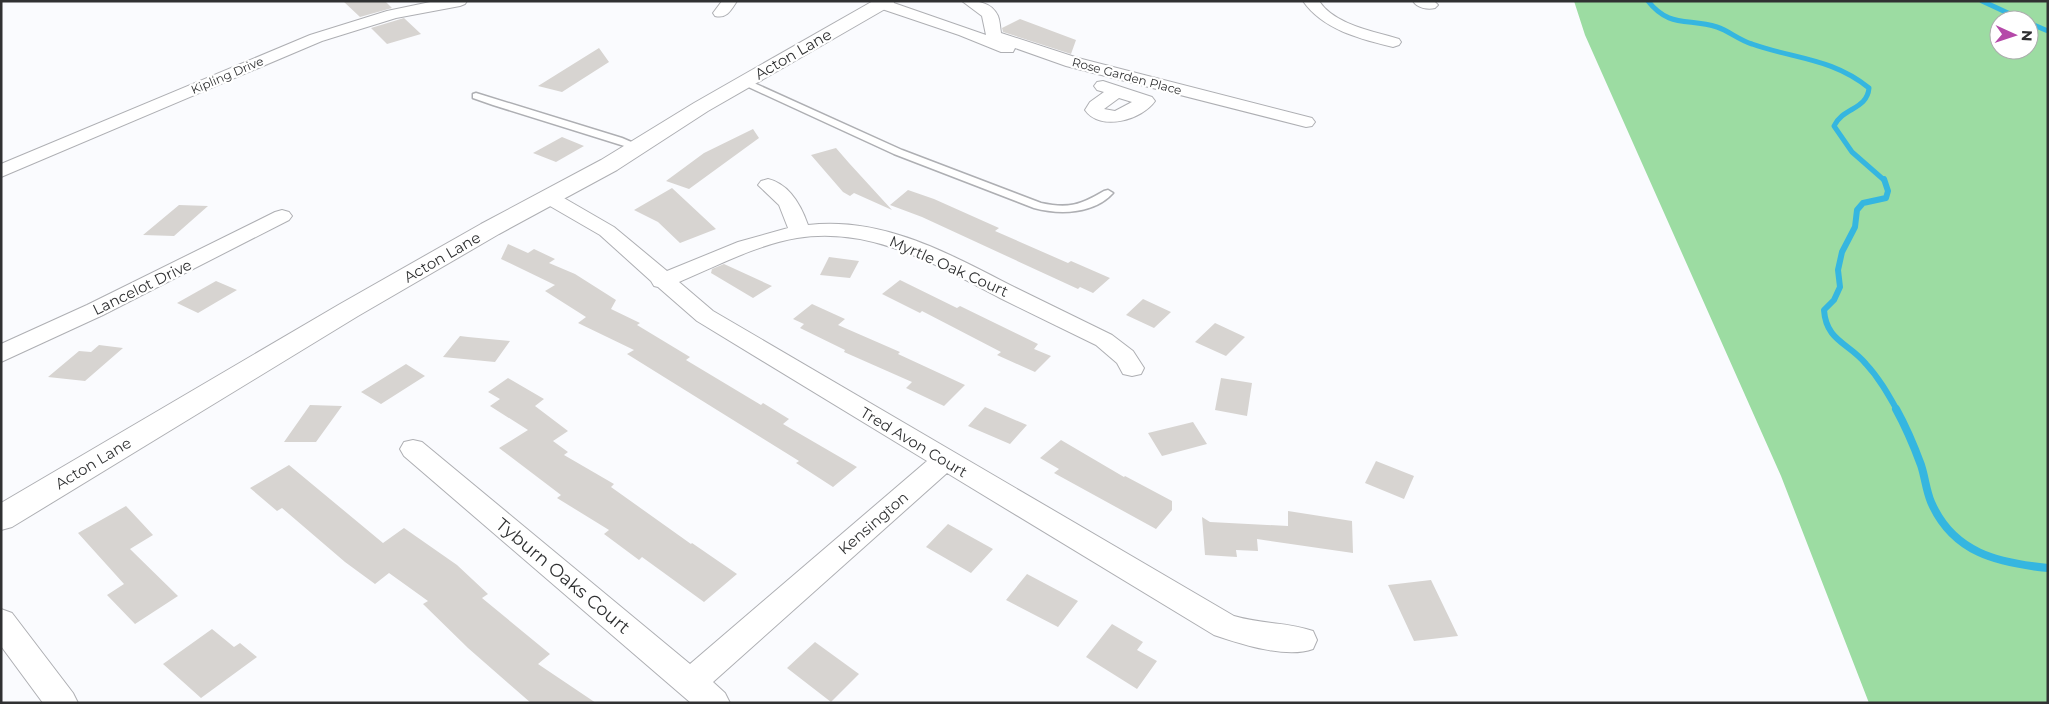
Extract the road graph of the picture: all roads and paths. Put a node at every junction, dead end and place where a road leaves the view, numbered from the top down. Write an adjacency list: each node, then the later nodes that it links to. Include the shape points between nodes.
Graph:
1 (460, 1): 11 (street, Kipling Drive, via 393,14 316,38)
2 (969, 1): 9 (street, Rose Garden Place, via 990,15 995,36 1072,62)
3 (1311, 1): 5 (street, via 1332,20)
4 (884, 3): 6 (street, Acton Lane); 7 (street)
5 (1393, 42)
6 (745, 82): 10 (street, Acton Lane); 13 (lane, via 898,152 1038,206 1054,209 1084,207)
7 (1117, 90)
8 (476, 96): 10 (lane)
9 (1306, 122)
10 (638, 147): 14 (street, Acton Lane)
11 (1, 171)
12 (768, 185): 16 (street, via 787,201 795,214)
13 (1108, 193)
14 (550, 198): 17 (street, Tred Avon Court, via 607,231); 22 (street, Acton Lane, via 349,310)
15 (282, 216): 18 (street, Lancelot Drive)
16 (799, 231): 17 (street, Myrtle Oak Court, via 765,239); 19 (street, Myrtle Oak Court, via 855,230 912,246 1104,340 1125,357)
17 (662, 281): 21 (street, Tred Avon Court, via 705,316)
18 (1, 354)
19 (1132, 368)
20 (413, 449): 25 (street, Tyburn Oaks Court)
21 (945, 460): 24 (street, Tred Avon Court, via 1225,626 1250,634); 25 (street, Kensington)
22 (1, 518)
23 (1, 622): 26 (street)
24 (1302, 640)
25 (690, 683): 27 (street, Tyburn Oaks Court)
26 (62, 703)
27 (714, 703)

